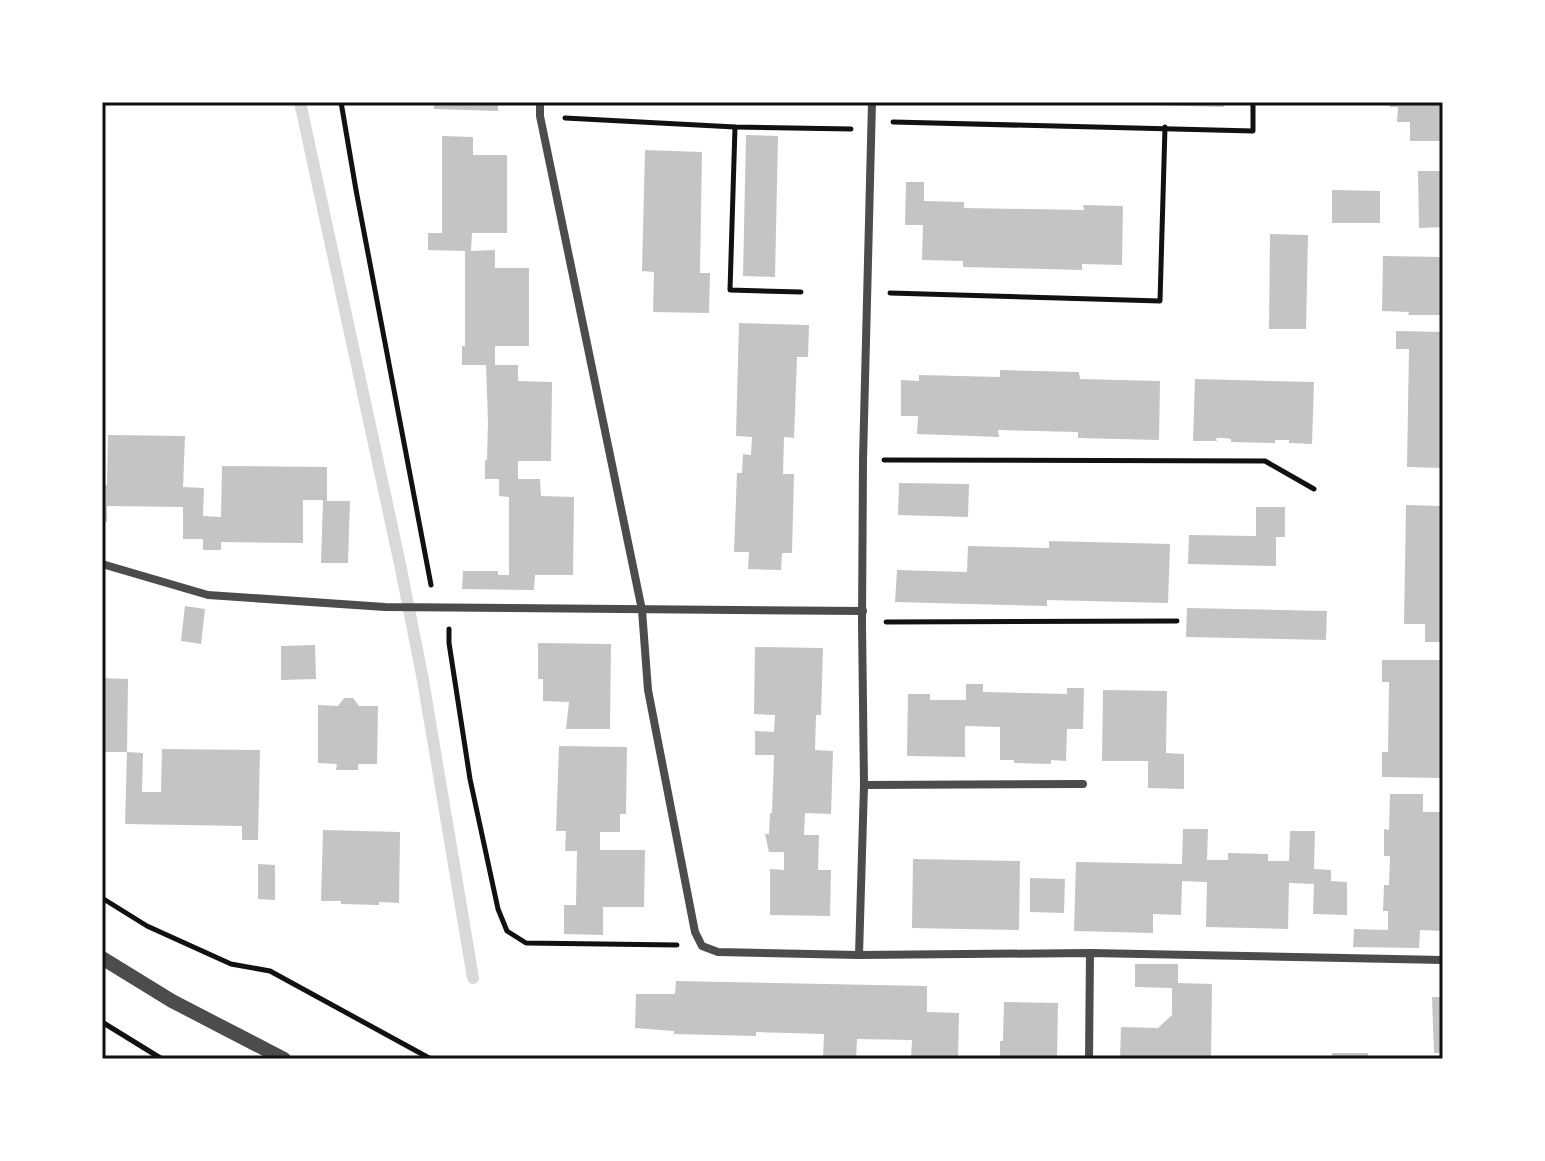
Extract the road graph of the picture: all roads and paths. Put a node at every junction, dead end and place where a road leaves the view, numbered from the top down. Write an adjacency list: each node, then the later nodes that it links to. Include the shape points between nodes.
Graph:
1 (341, 102): 14 (path)
2 (540, 102): 5 (street)
3 (872, 102): 6 (street)
4 (1253, 102): 8 (path, via 1253,131)
5 (540, 116): 7 (path); 16 (street)
6 (872, 125): 7 (path); 8 (path); 10 (street)
7 (735, 127): 9 (path, via 730,290)
8 (1165, 127): 10 (path, via 1160,301)
9 (801, 292)
10 (868, 293): 11 (street)
11 (863, 460): 12 (path, via 1265,461); 17 (street)
12 (1314, 489)
13 (102, 564): 14 (street, via 208,595)
14 (435, 608): 15 (street)
15 (449, 608): 16 (street); 23 (path, via 449,643 470,779 507,931 526,943)
16 (642, 610): 17 (street); 23 (street, via 648,690)
17 (863, 611): 19 (street)
18 (1177, 621): 19 (path)
19 (862, 623): 21 (street)
20 (1083, 784): 21 (street)
21 (864, 785): 25 (street)
22 (102, 898): 31 (path, via 147,926 231,964 270,971)
23 (702, 946): 25 (street, via 718,952)
24 (1090, 953): 25 (street); 27 (street); 32 (street)
25 (859, 955)
26 (102, 958): 30 (street)
27 (1443, 960)
28 (102, 1022): 29 (path)
29 (162, 1059)
30 (284, 1059)
31 (431, 1059)
32 (1089, 1059)

